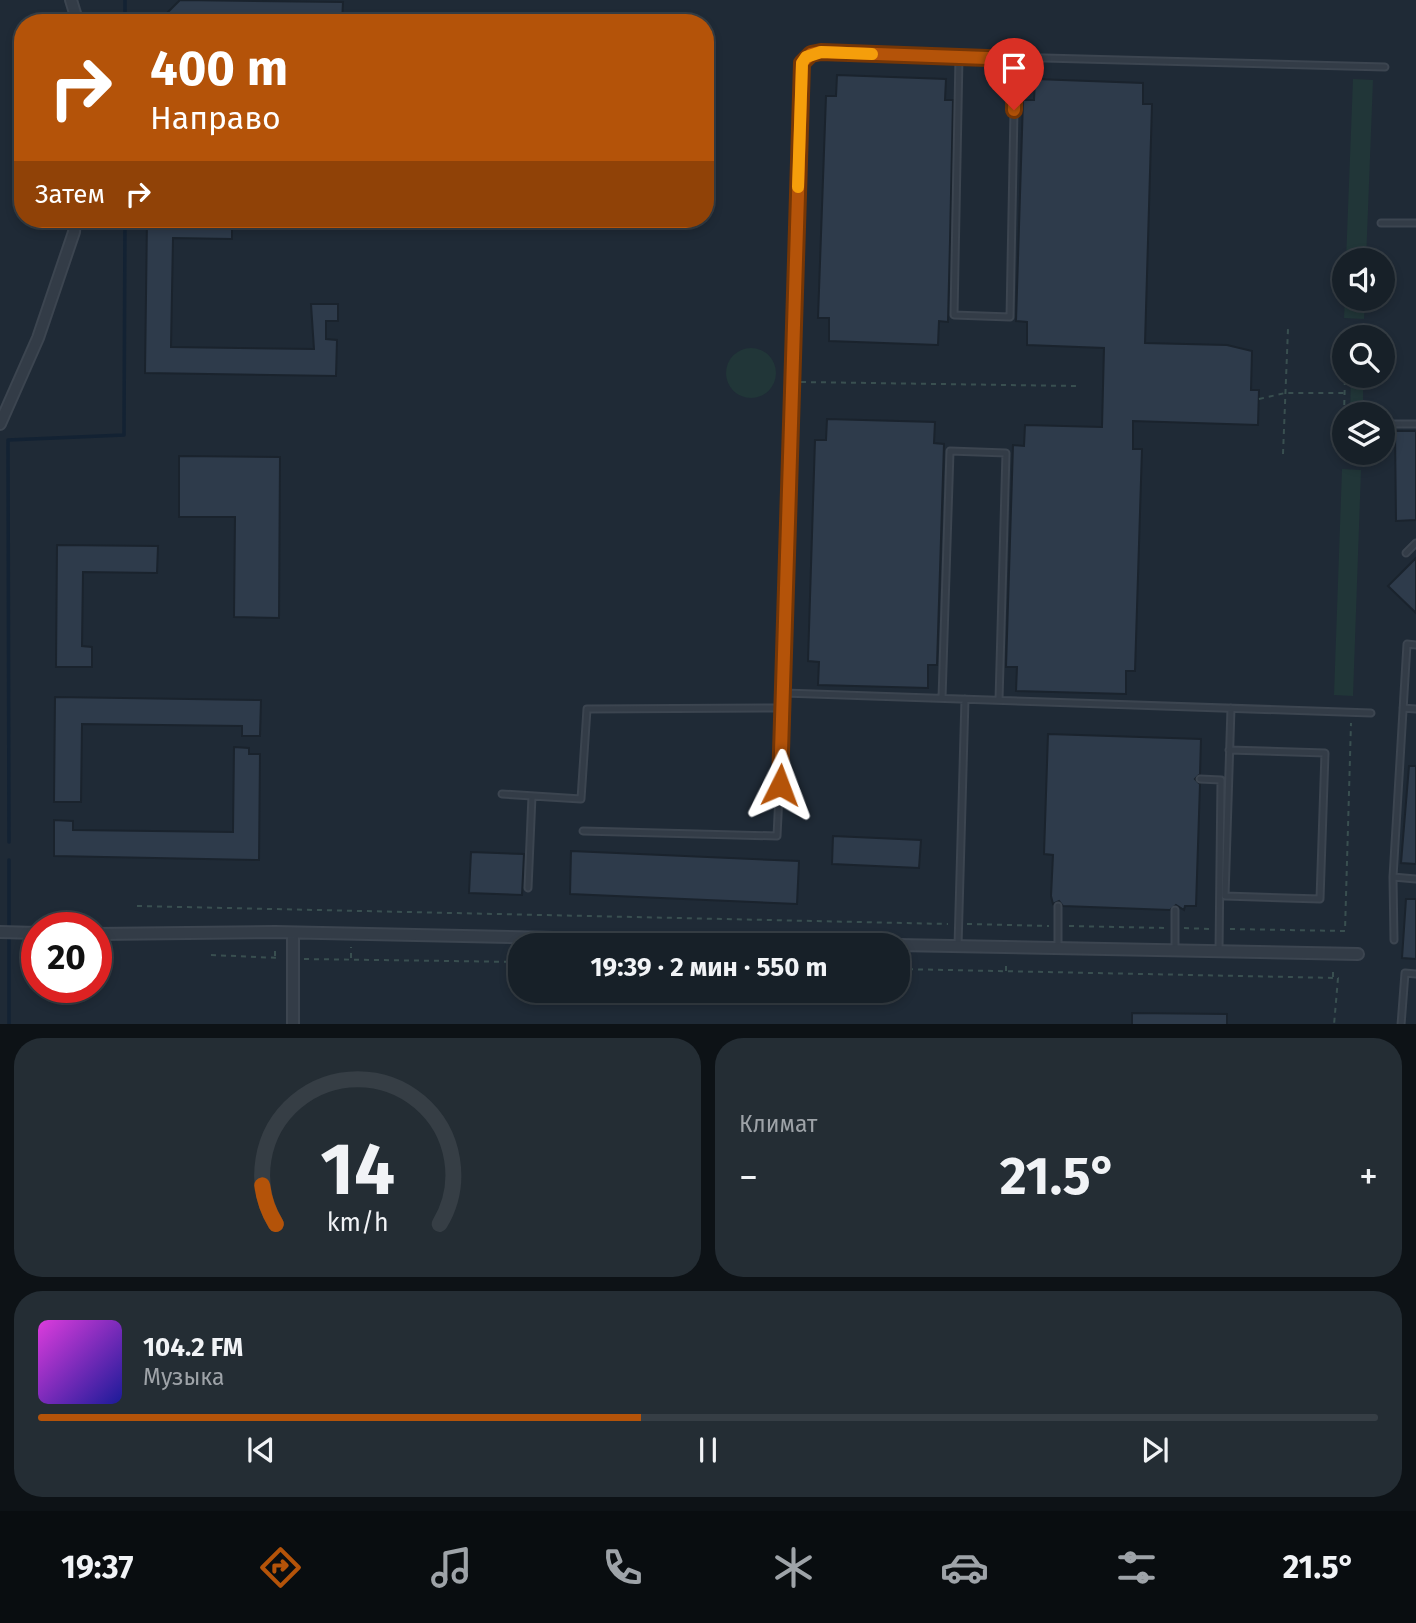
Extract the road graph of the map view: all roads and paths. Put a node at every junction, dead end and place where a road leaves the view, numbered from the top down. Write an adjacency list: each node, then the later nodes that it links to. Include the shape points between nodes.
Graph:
1 (959, 57): 2 (lane); 2 (lane, via 954,315 1010,317); 8 (lane, via 821,52 802,63)
2 (1015, 59): 3 (lane)
3 (1385, 67)
4 (1381, 223): 5 (lane)
5 (1416, 223)
6 (74, 228): 15 (street, via 38,338)
7 (1288, 329): 11 (path)
8 (792, 382): 9 (path); 24 (lane)
9 (1076, 386)
10 (1345, 388): 12 (path)
11 (1285, 393): 12 (path); 13 (path); 18 (path)
12 (1345, 393): 14 (path)
13 (1259, 399)
14 (1345, 402)
15 (0, 424)
16 (1395, 424): 17 (lane)
17 (1416, 424)
18 (1283, 454)
19 (1416, 543): 20 (lane)
20 (1406, 553)
21 (1416, 645): 22 (lane, via 1407,644)
22 (1406, 665): 23 (lane); 30 (lane)
23 (1416, 666)
24 (784, 693): 25 (lane); 28 (lane)
25 (942, 698): 26 (lane); 27 (lane, via 950,451 1006,453)
26 (965, 699): 27 (lane); 48 (lane)
27 (999, 700): 29 (lane)
28 (783, 708): 37 (lane, via 587,709 581,799); 38 (lane, via 777,836)
29 (1231, 708): 32 (lane); 34 (lane)
30 (1403, 708): 31 (lane); 39 (lane)
31 (1416, 709)
32 (1352, 713): 33 (lane); 54 (path, via 1345,931)
33 (1371, 713)
34 (1229, 750): 34 (lane, via 1225,896 1320,899 1325,753)
35 (1200, 779): 53 (lane, via 1221,780)
36 (502, 794): 37 (lane)
37 (532, 796): 41 (lane)
38 (583, 831)
39 (1393, 877): 40 (lane); 61 (lane)
40 (1416, 879)
41 (528, 888)
42 (137, 906): 45 (path)
43 (1058, 906): 50 (lane)
44 (1175, 910): 51 (lane)
45 (351, 911): 46 (path); 47 (path)
46 (673, 918): 48 (path); 52 (path)
47 (352, 922)
48 (958, 924): 49 (path); 64 (lane)
49 (1007, 925): 50 (path); 59 (path)
50 (1058, 926): 51 (path); 67 (lane)
51 (1175, 928): 53 (path); 68 (lane)
52 (673, 929)
53 (1219, 929): 54 (path); 69 (lane)
54 (1333, 931): 62 (path)
55 (0, 932): 56 (street)
56 (21, 933)
57 (293, 933): 58 (street); 60 (street); 83 (street)
58 (112, 934)
59 (1007, 935)
60 (508, 937)
61 (1394, 940)
62 (1333, 942)
63 (910, 945): 64 (street)
64 (958, 946): 67 (street)
65 (275, 947): 72 (path)
66 (351, 947): 75 (path)
67 (1058, 948): 68 (street)
68 (1175, 950): 69 (street)
69 (1219, 951): 70 (street)
70 (1358, 954)
71 (211, 955): 72 (path)
72 (275, 958): 73 (path)
73 (288, 958)
74 (300, 959): 75 (path)
75 (351, 959): 77 (path)
76 (1006, 961): 80 (path)
77 (508, 962)
78 (1333, 967): 82 (path)
79 (910, 969): 80 (path)
80 (1006, 972): 82 (path)
81 (1416, 974): 85 (lane, via 1405,974)
82 (1332, 978): 84 (path, via 1338,978)
83 (293, 1024)
84 (1334, 1024)
85 (1401, 1024)

